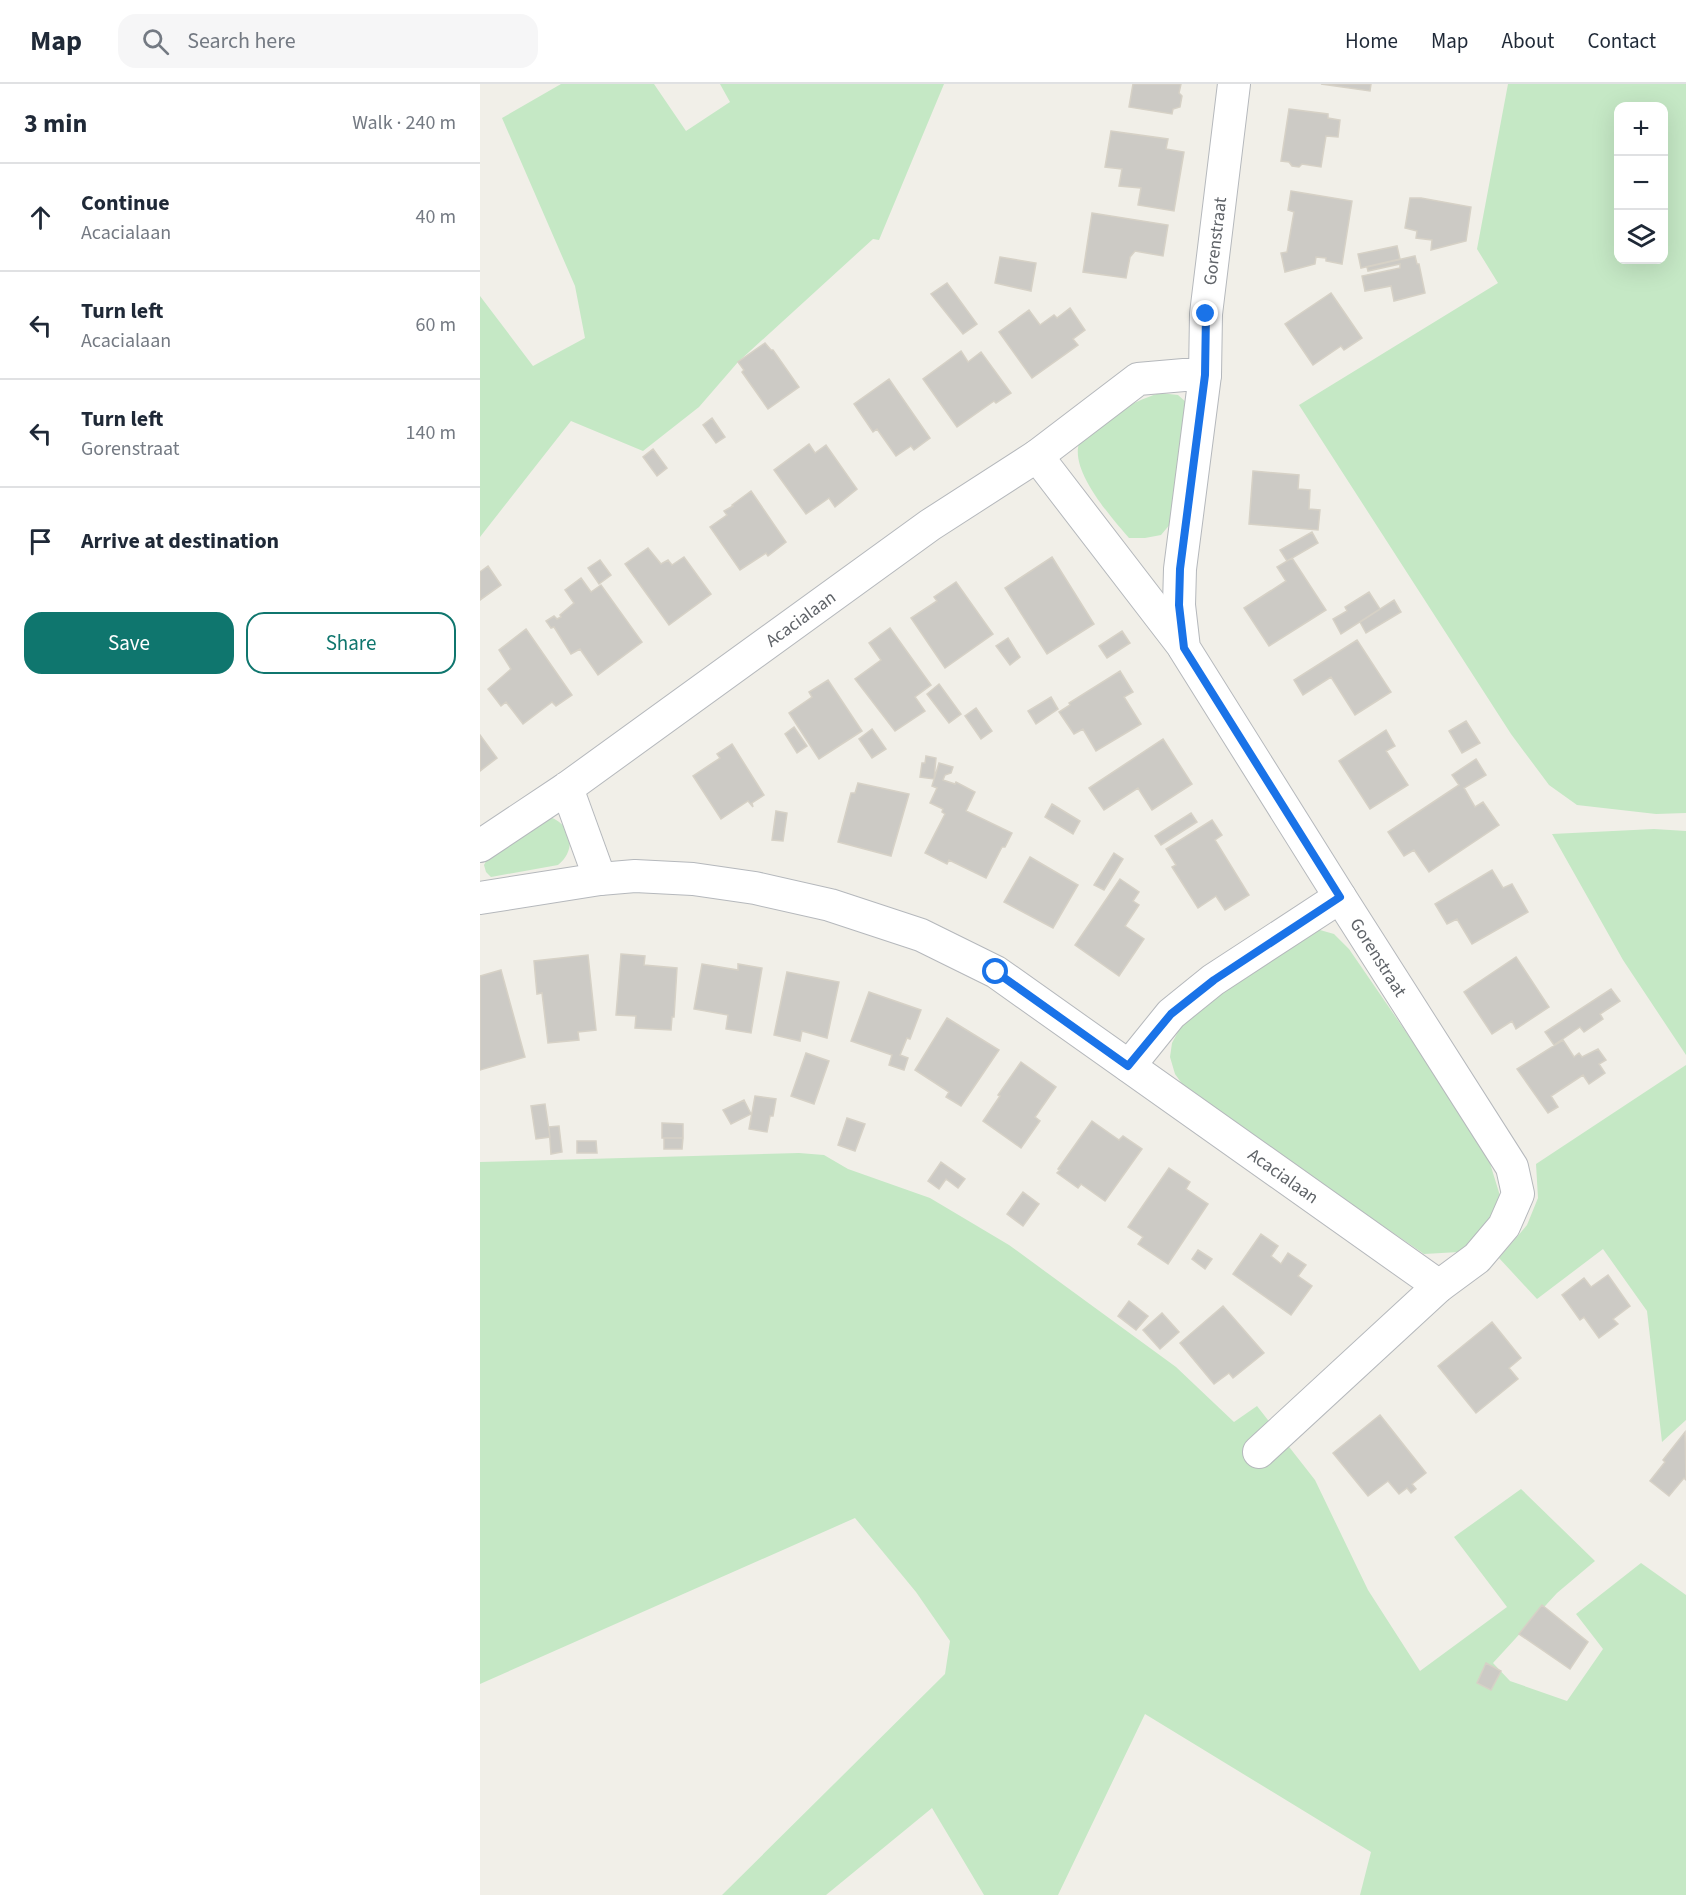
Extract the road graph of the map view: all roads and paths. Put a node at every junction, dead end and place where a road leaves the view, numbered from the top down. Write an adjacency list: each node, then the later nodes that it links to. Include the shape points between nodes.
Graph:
1 (1234, 84): 2 (street, Gorenstraat, via 1206,314)
2 (1205, 375): 3 (street, Acacialaan, via 1138,379); 4 (street, Gorenstraat, via 1180,569)
3 (1037, 456): 4 (street); 5 (street, Acacialaan, via 930,525)
4 (1184, 648): 9 (street, Gorenstraat)
5 (567, 788): 6 (street, Acacialaan); 7 (street)
6 (480, 846)
7 (600, 879): 8 (street, Acacialaan); 10 (street, Acacialaan, via 693,879 755,888 830,905 921,934 996,972)
8 (480, 897)
9 (1340, 897): 10 (street, via 1179,1007); 11 (street, Gorenstraat, via 1512,1167 1518,1194 1504,1226 1477,1258)
10 (1128, 1066): 11 (street, Acacialaan)
11 (1439, 1286): 12 (street, Gorenstraat)
12 (1259, 1452)

